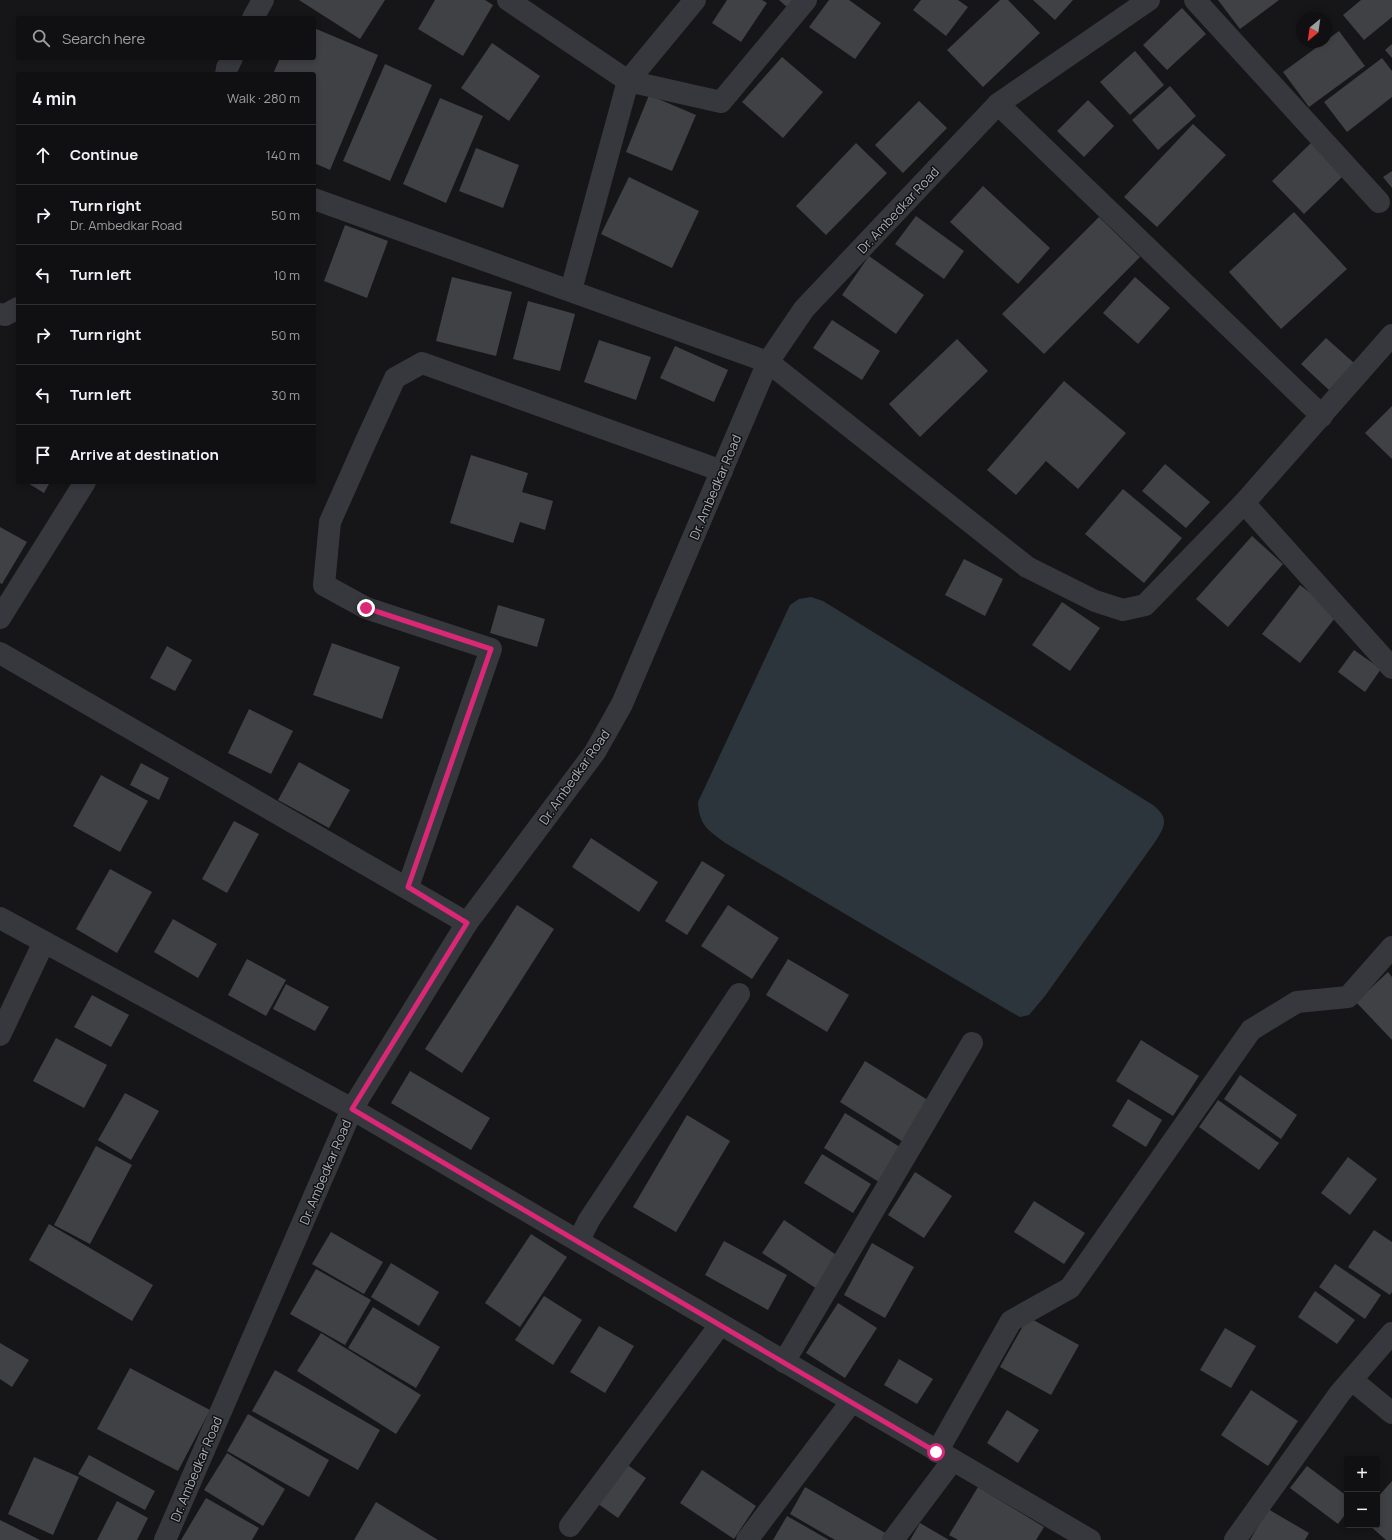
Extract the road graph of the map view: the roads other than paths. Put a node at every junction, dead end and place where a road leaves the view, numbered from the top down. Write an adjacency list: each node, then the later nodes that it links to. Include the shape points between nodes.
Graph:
1 (263, 0): 7 (street)
2 (508, 0): 10 (street)
3 (695, 0): 10 (street)
4 (806, 0): 10 (street, via 721,102)
5 (1150, 0): 11 (street, Dr. Ambedkar Road)
6 (1195, 0): 13 (street)
7 (254, 16)
8 (231, 60): 9 (street)
9 (226, 72)
10 (628, 81): 14 (street)
11 (998, 104): 18 (street, Dr. Ambedkar Road, via 804,309); 19 (street)
12 (316, 200): 14 (street)
13 (1379, 202)
14 (571, 290): 18 (street)
15 (16, 309): 16 (street, via 5,315)
16 (0, 314)
17 (1389, 345): 19 (street)
18 (768, 362): 20 (street, Dr. Ambedkar Road); 22 (street, via 1027,567 1095,601 1123,610 1145,604)
19 (1322, 416): 22 (street)
20 (722, 471): 26 (street, via 422,363 395,378 330,522 324,585 366,608 491,649); 28 (street, Dr. Ambedkar Road, via 622,704 595,752)
21 (84, 484): 23 (street)
22 (1244, 503): 25 (street)
23 (0, 618)
24 (0, 653): 26 (street)
25 (1392, 668)
26 (408, 887): 28 (street)
27 (0, 918): 29 (street)
28 (467, 923): 34 (street, Dr. Ambedkar Road)
29 (44, 942): 32 (street); 34 (street)
30 (1392, 947): 42 (street, via 1348,997 1297,1002 1251,1030 1070,1288 1011,1321)
31 (739, 994): 35 (street, via 589,1220)
32 (0, 1035)
33 (972, 1043): 38 (street)
34 (352, 1109): 35 (street); 45 (street, Dr. Ambedkar Road)
35 (579, 1240): 36 (street)
36 (720, 1325): 38 (street); 43 (street)
37 (1392, 1333): 39 (street)
38 (784, 1362): 40 (street)
39 (1352, 1380): 41 (street); 48 (street, via 1340,1393)
40 (852, 1401): 42 (street); 46 (street)
41 (1392, 1413)
42 (945, 1456): 44 (street); 47 (street)
43 (570, 1526)
44 (1078, 1537)
45 (165, 1540)
46 (747, 1540)
47 (893, 1540)
48 (1235, 1540)

